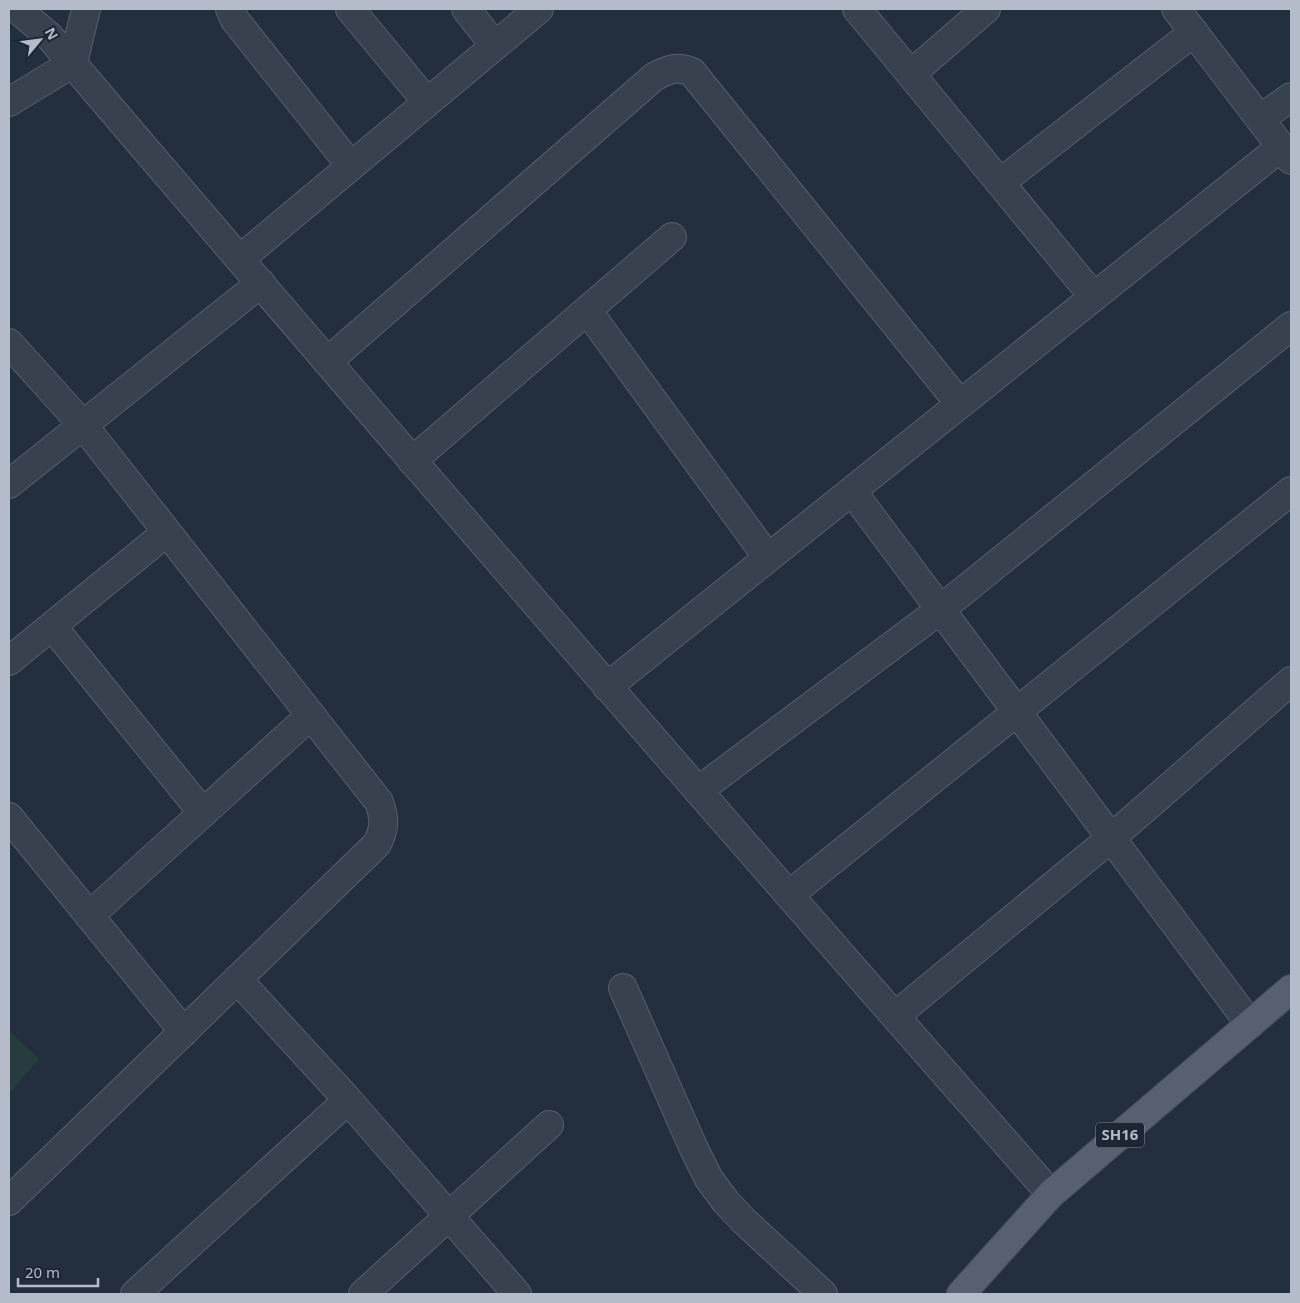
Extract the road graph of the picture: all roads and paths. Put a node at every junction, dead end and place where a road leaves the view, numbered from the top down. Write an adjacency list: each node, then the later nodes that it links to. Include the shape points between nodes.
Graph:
1 (17, 9): 12 (street, via 49,36)
2 (86, 9): 12 (street)
3 (230, 9): 19 (street, via 235,20)
4 (350, 9): 16 (street)
5 (466, 9): 11 (street)
6 (539, 9): 11 (street)
7 (857, 9): 13 (street)
8 (986, 9): 13 (street)
9 (1176, 9): 10 (street)
10 (1194, 32): 17 (street); 20 (street)
11 (495, 46): 16 (street)
12 (73, 63): 15 (street); 22 (street)
13 (911, 74): 20 (street)
14 (1291, 97): 17 (street)
15 (9, 102)
16 (428, 102): 19 (street)
17 (1260, 119): 18 (street)
18 (1286, 154): 24 (street)
19 (351, 166): 22 (street)
20 (1000, 183): 24 (street)
21 (672, 237): 25 (street)
22 (240, 259): 23 (street)
23 (260, 283): 28 (street); 30 (street)
24 (1094, 297): 29 (street)
25 (587, 310): 31 (street); 36 (street)
26 (1291, 326): 37 (street)
27 (9, 343): 30 (street)
28 (327, 362): 29 (street, via 654,77 668,69 681,68 692,72); 31 (street)
29 (960, 404): 33 (street)
30 (84, 425): 32 (street); 35 (street)
31 (412, 461): 41 (street)
32 (9, 484)
33 (852, 491): 36 (street); 37 (street)
34 (1291, 491): 42 (street)
35 (168, 532): 38 (street); 43 (street)
36 (768, 558): 41 (street)
37 (941, 609): 42 (street); 44 (street)
38 (52, 626): 39 (street); 45 (street)
39 (9, 661)
40 (1291, 681): 47 (street)
41 (607, 687): 44 (street)
42 (1018, 712): 47 (street); 48 (street)
43 (311, 714): 45 (street); 50 (street, via 379,802 384,816 383,832 377,844)
44 (698, 791): 48 (street)
45 (203, 813): 49 (street)
46 (9, 817): 49 (street)
47 (1111, 838): 53 (street); 54 (street)
48 (789, 895): 53 (street)
49 (89, 916): 55 (street)
50 (238, 979): 55 (street); 56 (street)
51 (623, 988): 64 (street, via 709,1179 744,1221)
52 (1291, 988): 54 (main road, SH16)
53 (894, 1016): 58 (street)
54 (1250, 1024): 58 (main road, SH16)
55 (184, 1032): 59 (street)
56 (348, 1100): 60 (street); 61 (street)
57 (549, 1125): 60 (street)
58 (1052, 1194): 65 (main road, SH16)
59 (9, 1202)
60 (448, 1216): 62 (street); 63 (street)
61 (135, 1294)
62 (363, 1294)
63 (517, 1294)
64 (823, 1294)
65 (961, 1294)

